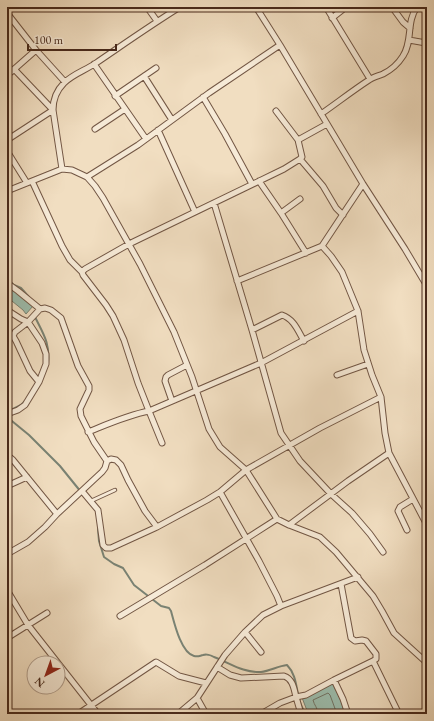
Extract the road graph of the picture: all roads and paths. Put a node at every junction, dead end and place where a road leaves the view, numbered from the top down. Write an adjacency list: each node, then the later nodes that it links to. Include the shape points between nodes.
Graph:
1 (147, 7): 10 (street)
2 (180, 7): 10 (street)
3 (256, 7): 14 (street)
4 (326, 7): 9 (street)
5 (346, 7): 9 (street)
6 (392, 7): 11 (street)
7 (417, 7): 11 (street)
8 (7, 13): 15 (street)
9 (332, 18): 21 (street)
10 (157, 22): 16 (street)
11 (410, 28): 12 (street)
12 (409, 40): 13 (street); 21 (street, via 404,55 395,66)
13 (427, 43)
14 (280, 45): 24 (street); 28 (street)
15 (36, 50): 18 (street); 22 (street)
16 (94, 64): 22 (street); 23 (street)
17 (156, 68): 20 (street)
18 (14, 69): 19 (street); 26 (street)
19 (7, 72)
20 (144, 76): 23 (street); 29 (street)
21 (370, 79): 28 (street)
22 (65, 82): 26 (street, via 55,98)
23 (115, 96): 25 (street)
24 (204, 97): 29 (street); 42 (street)
25 (125, 109): 31 (street); 34 (street)
26 (53, 110): 33 (street); 38 (street)
27 (276, 112): 35 (street)
28 (321, 114): 30 (street)
29 (172, 120): 32 (street)
30 (327, 124): 35 (street); 43 (street)
31 (95, 129)
32 (158, 130): 34 (street); 47 (street)
33 (7, 140)
34 (146, 140): 39 (street)
35 (298, 140): 37 (street, via 302,155)
36 (7, 151): 41 (street)
37 (300, 159): 40 (street); 49 (street)
38 (62, 170): 39 (street, via 72,170); 41 (street)
39 (88, 177): 50 (street, via 103,198)
40 (259, 181): 42 (street); 48 (street)
41 (30, 182): 44 (street); 53 (street, via 70,260)
42 (252, 184): 46 (street)
43 (363, 184): 49 (street); 56 (street)
44 (7, 191)
45 (300, 199): 48 (street)
46 (214, 203): 47 (street); 54 (street)
47 (195, 212): 50 (street)
48 (281, 213): 52 (street)
49 (343, 215): 51 (street)
50 (128, 244): 53 (street); 66 (street, via 174,332)
51 (322, 246): 52 (street); 59 (street, via 342,272)
52 (306, 253): 54 (street)
53 (82, 272): 72 (street, via 106,305 124,340)
54 (237, 281): 61 (street)
55 (7, 283): 57 (street)
56 (427, 286)
57 (40, 309): 60 (street); 74 (street, via 51,310 61,318 78,366 89,386 80,409)
58 (7, 310): 60 (street)
59 (358, 311): 63 (street); 65 (street)
60 (28, 322): 62 (street); 68 (street, via 46,354 46,364)
61 (252, 330): 63 (street, via 282,315 291,319); 64 (street)
62 (10, 337): 68 (street, via 16,341 30,371)
63 (304, 341): 64 (street)
64 (261, 363): 69 (street); 76 (street, via 281,433)
65 (368, 364): 67 (street); 70 (street)
66 (187, 365): 69 (street); 71 (street, via 168,375 164,381)
67 (337, 375)
68 (39, 382): 73 (street, via 25,405)
69 (196, 391): 71 (street); 80 (street, via 214,440)
70 (381, 397): 76 (street); 77 (street)
71 (172, 401): 72 (street)
72 (149, 411): 74 (street); 75 (street)
73 (7, 414)
74 (88, 432): 79 (street)
75 (162, 443)
76 (289, 445): 80 (street); 86 (street, via 300,461)
77 (389, 453): 86 (street); 87 (street)
78 (7, 455): 81 (street)
79 (107, 461): 83 (street, via 102,472); 93 (street, via 111,458 121,465 141,505)
80 (246, 470): 85 (street); 90 (street)
81 (27, 477): 82 (street); 89 (street)
82 (7, 486)
83 (83, 490): 88 (street); 89 (street)
84 (115, 490): 88 (lane)
85 (220, 492): 93 (street); 95 (street)
86 (331, 494): 91 (street); 96 (street, via 352,513)
87 (413, 499): 92 (street); 94 (street, via 398,509)
88 (91, 501): 93 (street, via 98,510 103,545 106,548 118,546)
89 (58, 514): 97 (street, via 28,542)
90 (277, 519): 91 (street); 95 (street)
91 (289, 525): 98 (street, via 320,537)
92 (427, 525)
93 (157, 527)
94 (408, 530)
95 (246, 539): 101 (street); 103 (street)
96 (383, 552)
97 (7, 554)
98 (358, 578): 99 (street); 110 (street, via 394,632)
99 (341, 584): 101 (street); 108 (street, via 351,638 355,641 366,641 377,656)
100 (7, 590): 104 (street)
101 (281, 606): 105 (street, via 263,615)
102 (47, 613): 104 (street)
103 (120, 616)
104 (28, 625): 106 (street); 115 (street)
105 (245, 632): 107 (street); 109 (street)
106 (7, 638)
107 (261, 652)
108 (373, 661): 111 (street); 123 (street)
109 (220, 663): 112 (street); 113 (street, via 230,675 241,678 288,677)
110 (427, 663)
111 (334, 680): 113 (street, via 306,695); 122 (street, via 344,699)
112 (206, 683): 114 (street); 115 (street, via 179,676 156,662)
113 (296, 696): 120 (street); 121 (street)
114 (196, 698): 118 (street); 119 (street)
115 (91, 706): 116 (street); 117 (street)
116 (78, 714)
117 (98, 714)
118 (178, 714)
119 (206, 714)
120 (261, 714)
121 (301, 714)
122 (348, 714)
123 (399, 714)

